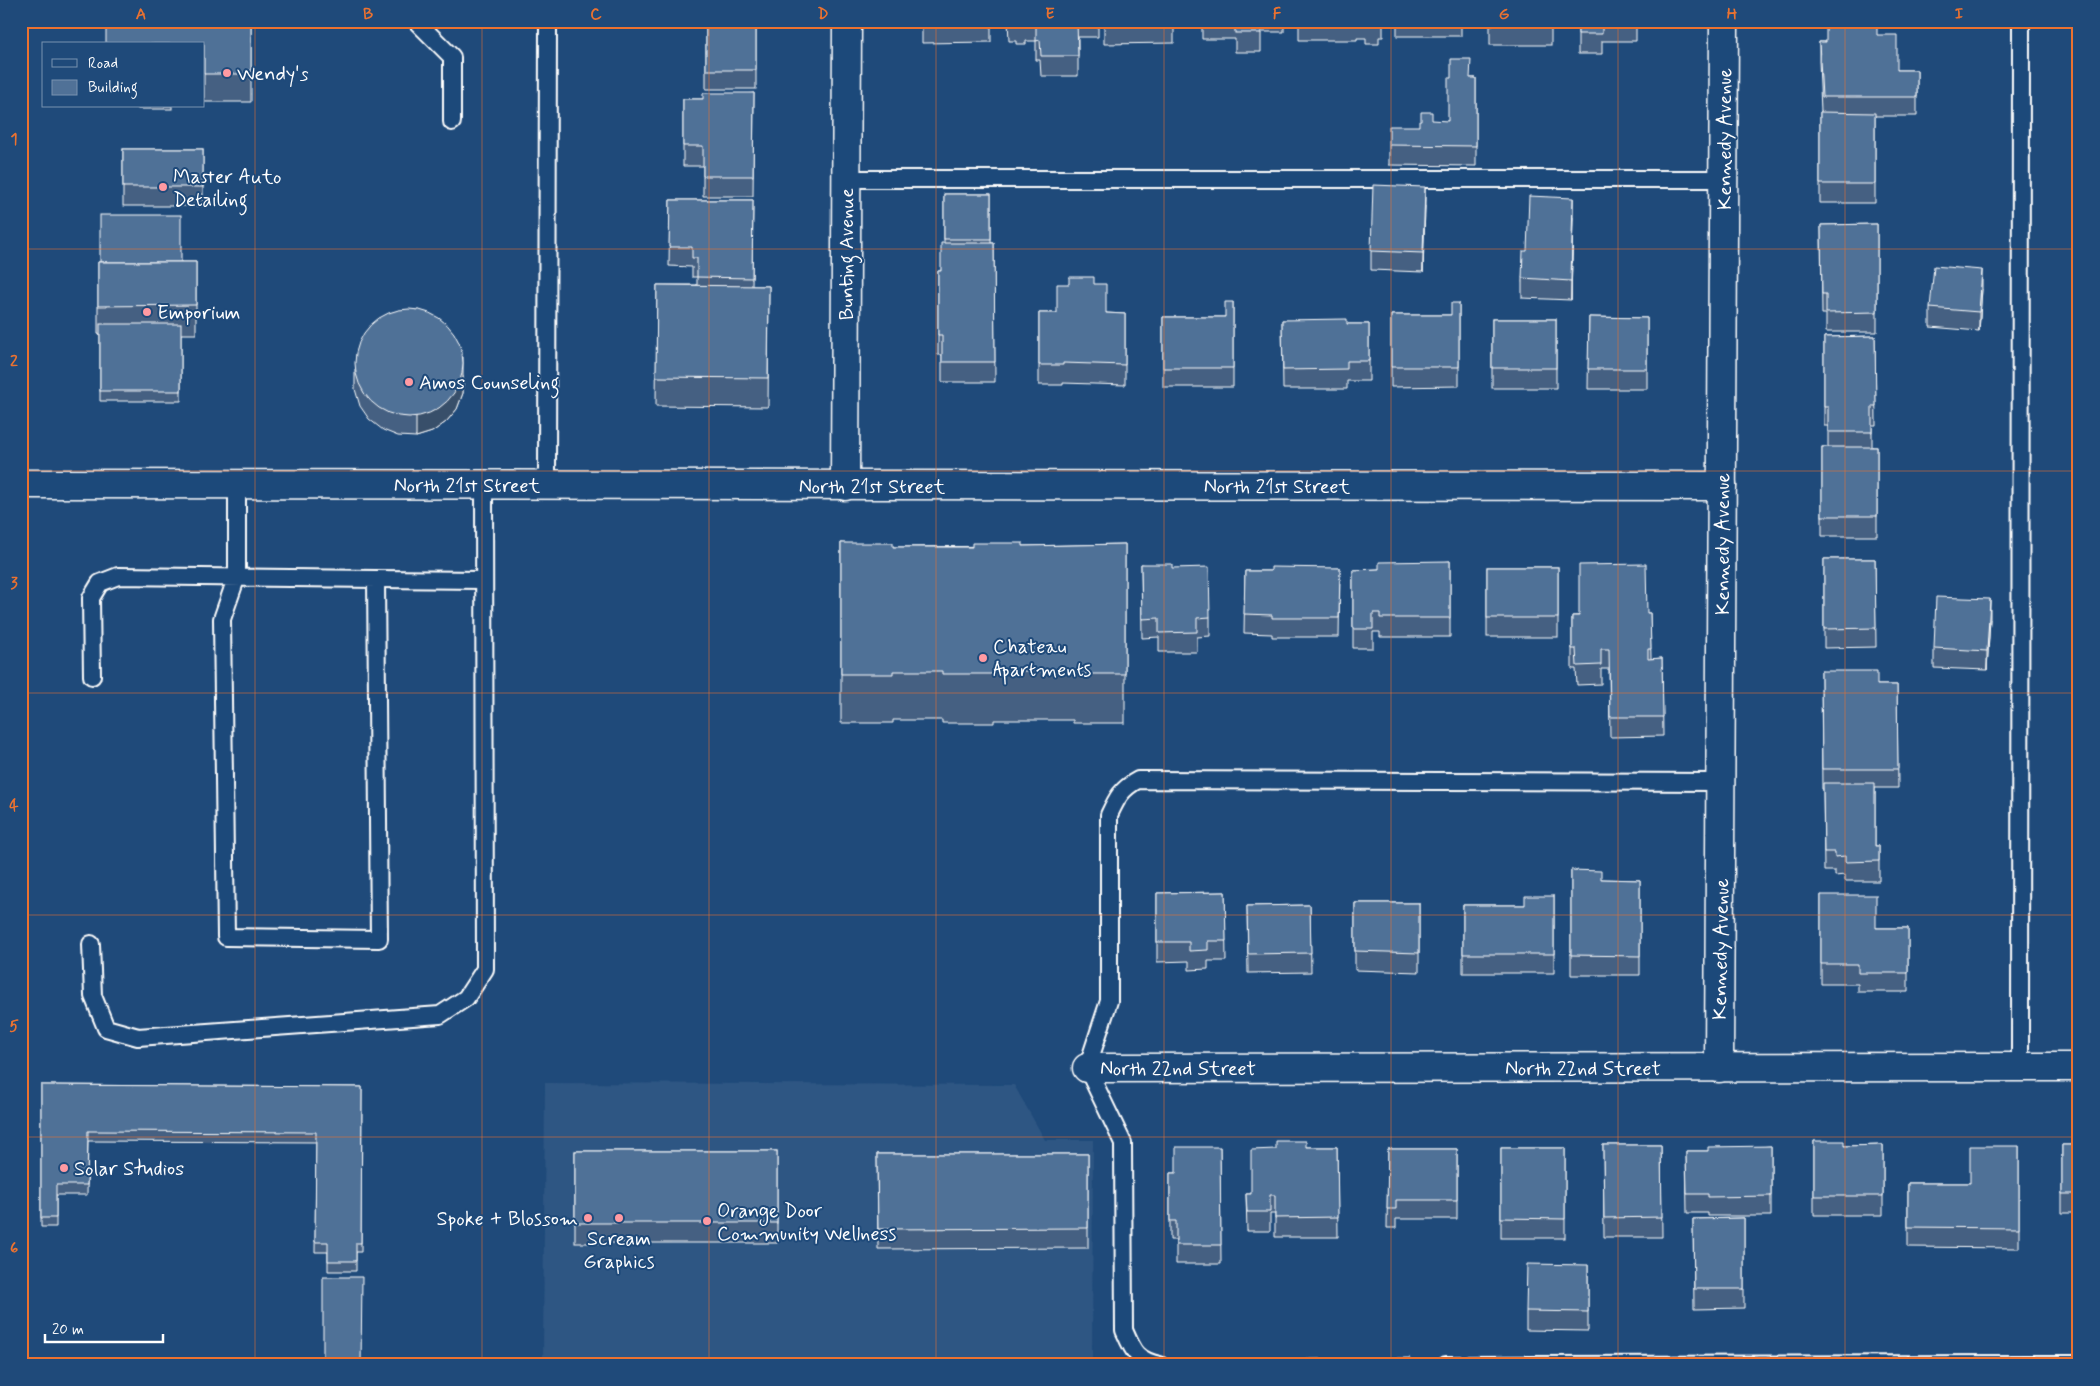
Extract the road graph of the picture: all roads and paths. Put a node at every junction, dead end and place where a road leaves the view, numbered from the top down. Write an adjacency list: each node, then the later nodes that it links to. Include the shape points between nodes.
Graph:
1 (416, 21): 6 (lane, via 452,57)
2 (548, 21): 12 (lane)
3 (847, 21): 7 (street, Bunting Avenue)
4 (1724, 21): 8 (street, Kennedy Avenue)
5 (2021, 21): 21 (lane)
6 (452, 122)
7 (846, 179): 8 (lane); 13 (street, Bunting Avenue)
8 (1723, 179): 14 (street, Kennedy Avenue)
9 (21, 484): 10 (street, North 21st Street)
10 (237, 485): 11 (street, North 21st Street); 15 (lane)
11 (484, 485): 12 (street, North 21st Street); 17 (lane)
12 (546, 485): 13 (street, North 21st Street)
13 (845, 486): 14 (street, North 21st Street)
14 (1722, 486): 19 (street, Kennedy Avenue)
15 (237, 576): 16 (lane); 16 (lane, via 222,619 226,937 380,939); 18 (lane, via 118,576 100,583 91,598)
16 (376, 579): 17 (lane)
17 (484, 580): 20 (lane, via 485,970 466,998 440,1015 138,1037 106,1028 93,996)
18 (92, 676)
19 (1722, 782): 23 (lane, via 1138,780 1126,786 1109,815 1109,1001); 24 (street, Kennedy Avenue)
20 (90, 944)
21 (2020, 1067): 22 (street, North 22nd Street); 24 (street, North 22nd Street)
22 (2079, 1067)
23 (1087, 1068): 24 (street, North 22nd Street); 26 (lane, via 1122,1143 1124,1330 1134,1352 1146,1362)
24 (1720, 1068)
25 (2079, 1364): 27 (lane)
26 (1160, 1365)
27 (1446, 1365)

